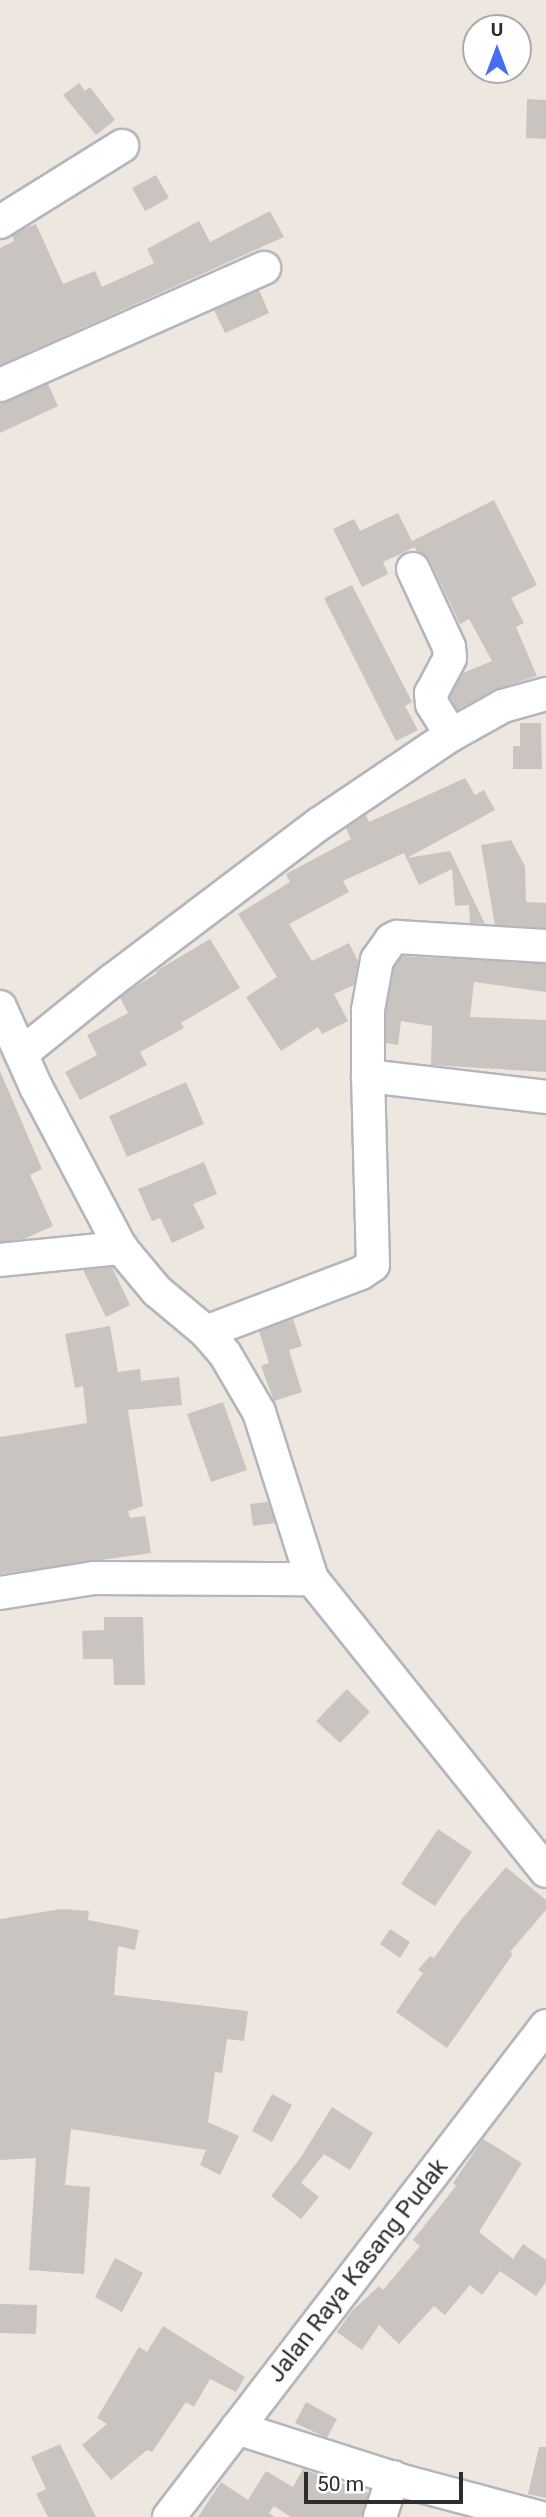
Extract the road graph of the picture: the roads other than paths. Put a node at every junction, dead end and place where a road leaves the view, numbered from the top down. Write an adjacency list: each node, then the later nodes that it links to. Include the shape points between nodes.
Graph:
1 (122, 146): 2 (street)
2 (0, 222)
3 (264, 268): 4 (street)
4 (0, 385)
5 (413, 569): 7 (street, via 449,647 450,658 431,693 432,704)
6 (546, 694): 7 (street, via 503,706)
7 (451, 735): 10 (street, via 319,824)
8 (546, 946): 11 (street, via 391,940 377,960 368,1010)
9 (0, 1007): 10 (street)
10 (22, 1054): 13 (street)
11 (368, 1076): 12 (street); 15 (street, via 373,1265)
12 (546, 1097)
13 (121, 1248): 14 (street); 15 (street, via 157,1291)
14 (0, 1259)
15 (206, 1332): 16 (street, via 225,1354 259,1412)
16 (312, 1579): 17 (street, via 94,1578); 18 (street)
17 (0, 1593)
18 (546, 1871)
19 (546, 2026): 20 (street, Jalan Raya Kasang Pudak)
20 (237, 2428): 21 (street); 22 (street, Jalan Raya Kasang Pudak)
21 (393, 2477): 23 (street); 24 (street)
22 (169, 2517)
23 (380, 2517)
24 (538, 2517)

